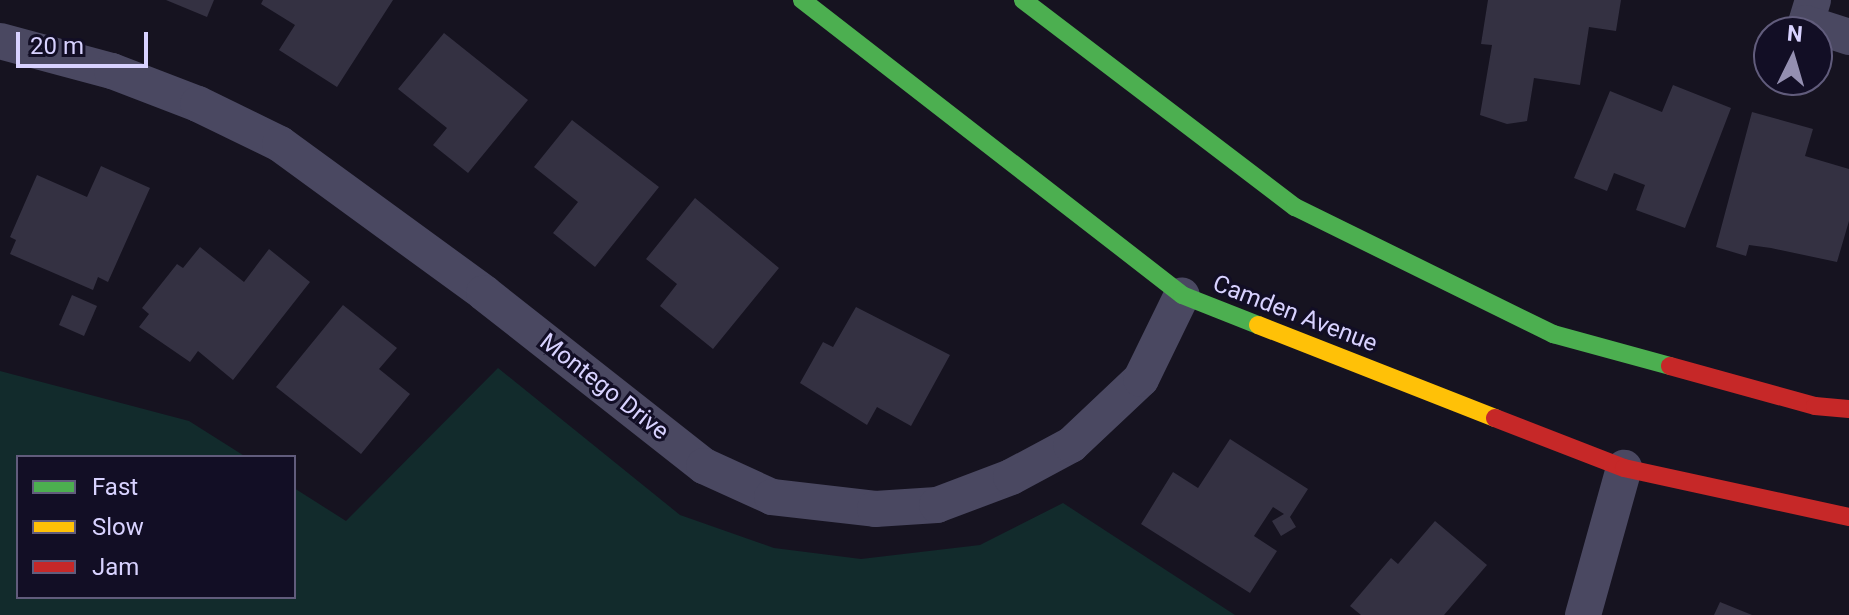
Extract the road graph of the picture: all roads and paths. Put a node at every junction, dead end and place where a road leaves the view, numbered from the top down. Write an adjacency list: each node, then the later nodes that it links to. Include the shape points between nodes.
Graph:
1 (802, 0): 6 (main road, Camden Avenue)
2 (1023, 0): 7 (main road, via 1295,207 1553,334 1815,406)
3 (1813, 0): 4 (street, via 1806,23)
4 (1849, 37)
5 (0, 41): 6 (street, Montego Drive, via 112,71 198,104 280,144 484,293 704,466 772,497 875,509 937,505 1011,477 1071,445 1141,379)
6 (1182, 295): 8 (main road, Camden Avenue)
7 (1849, 409)
8 (1624, 468): 9 (main road, Camden Avenue); 10 (street)
9 (1849, 517)
10 (1583, 615)

